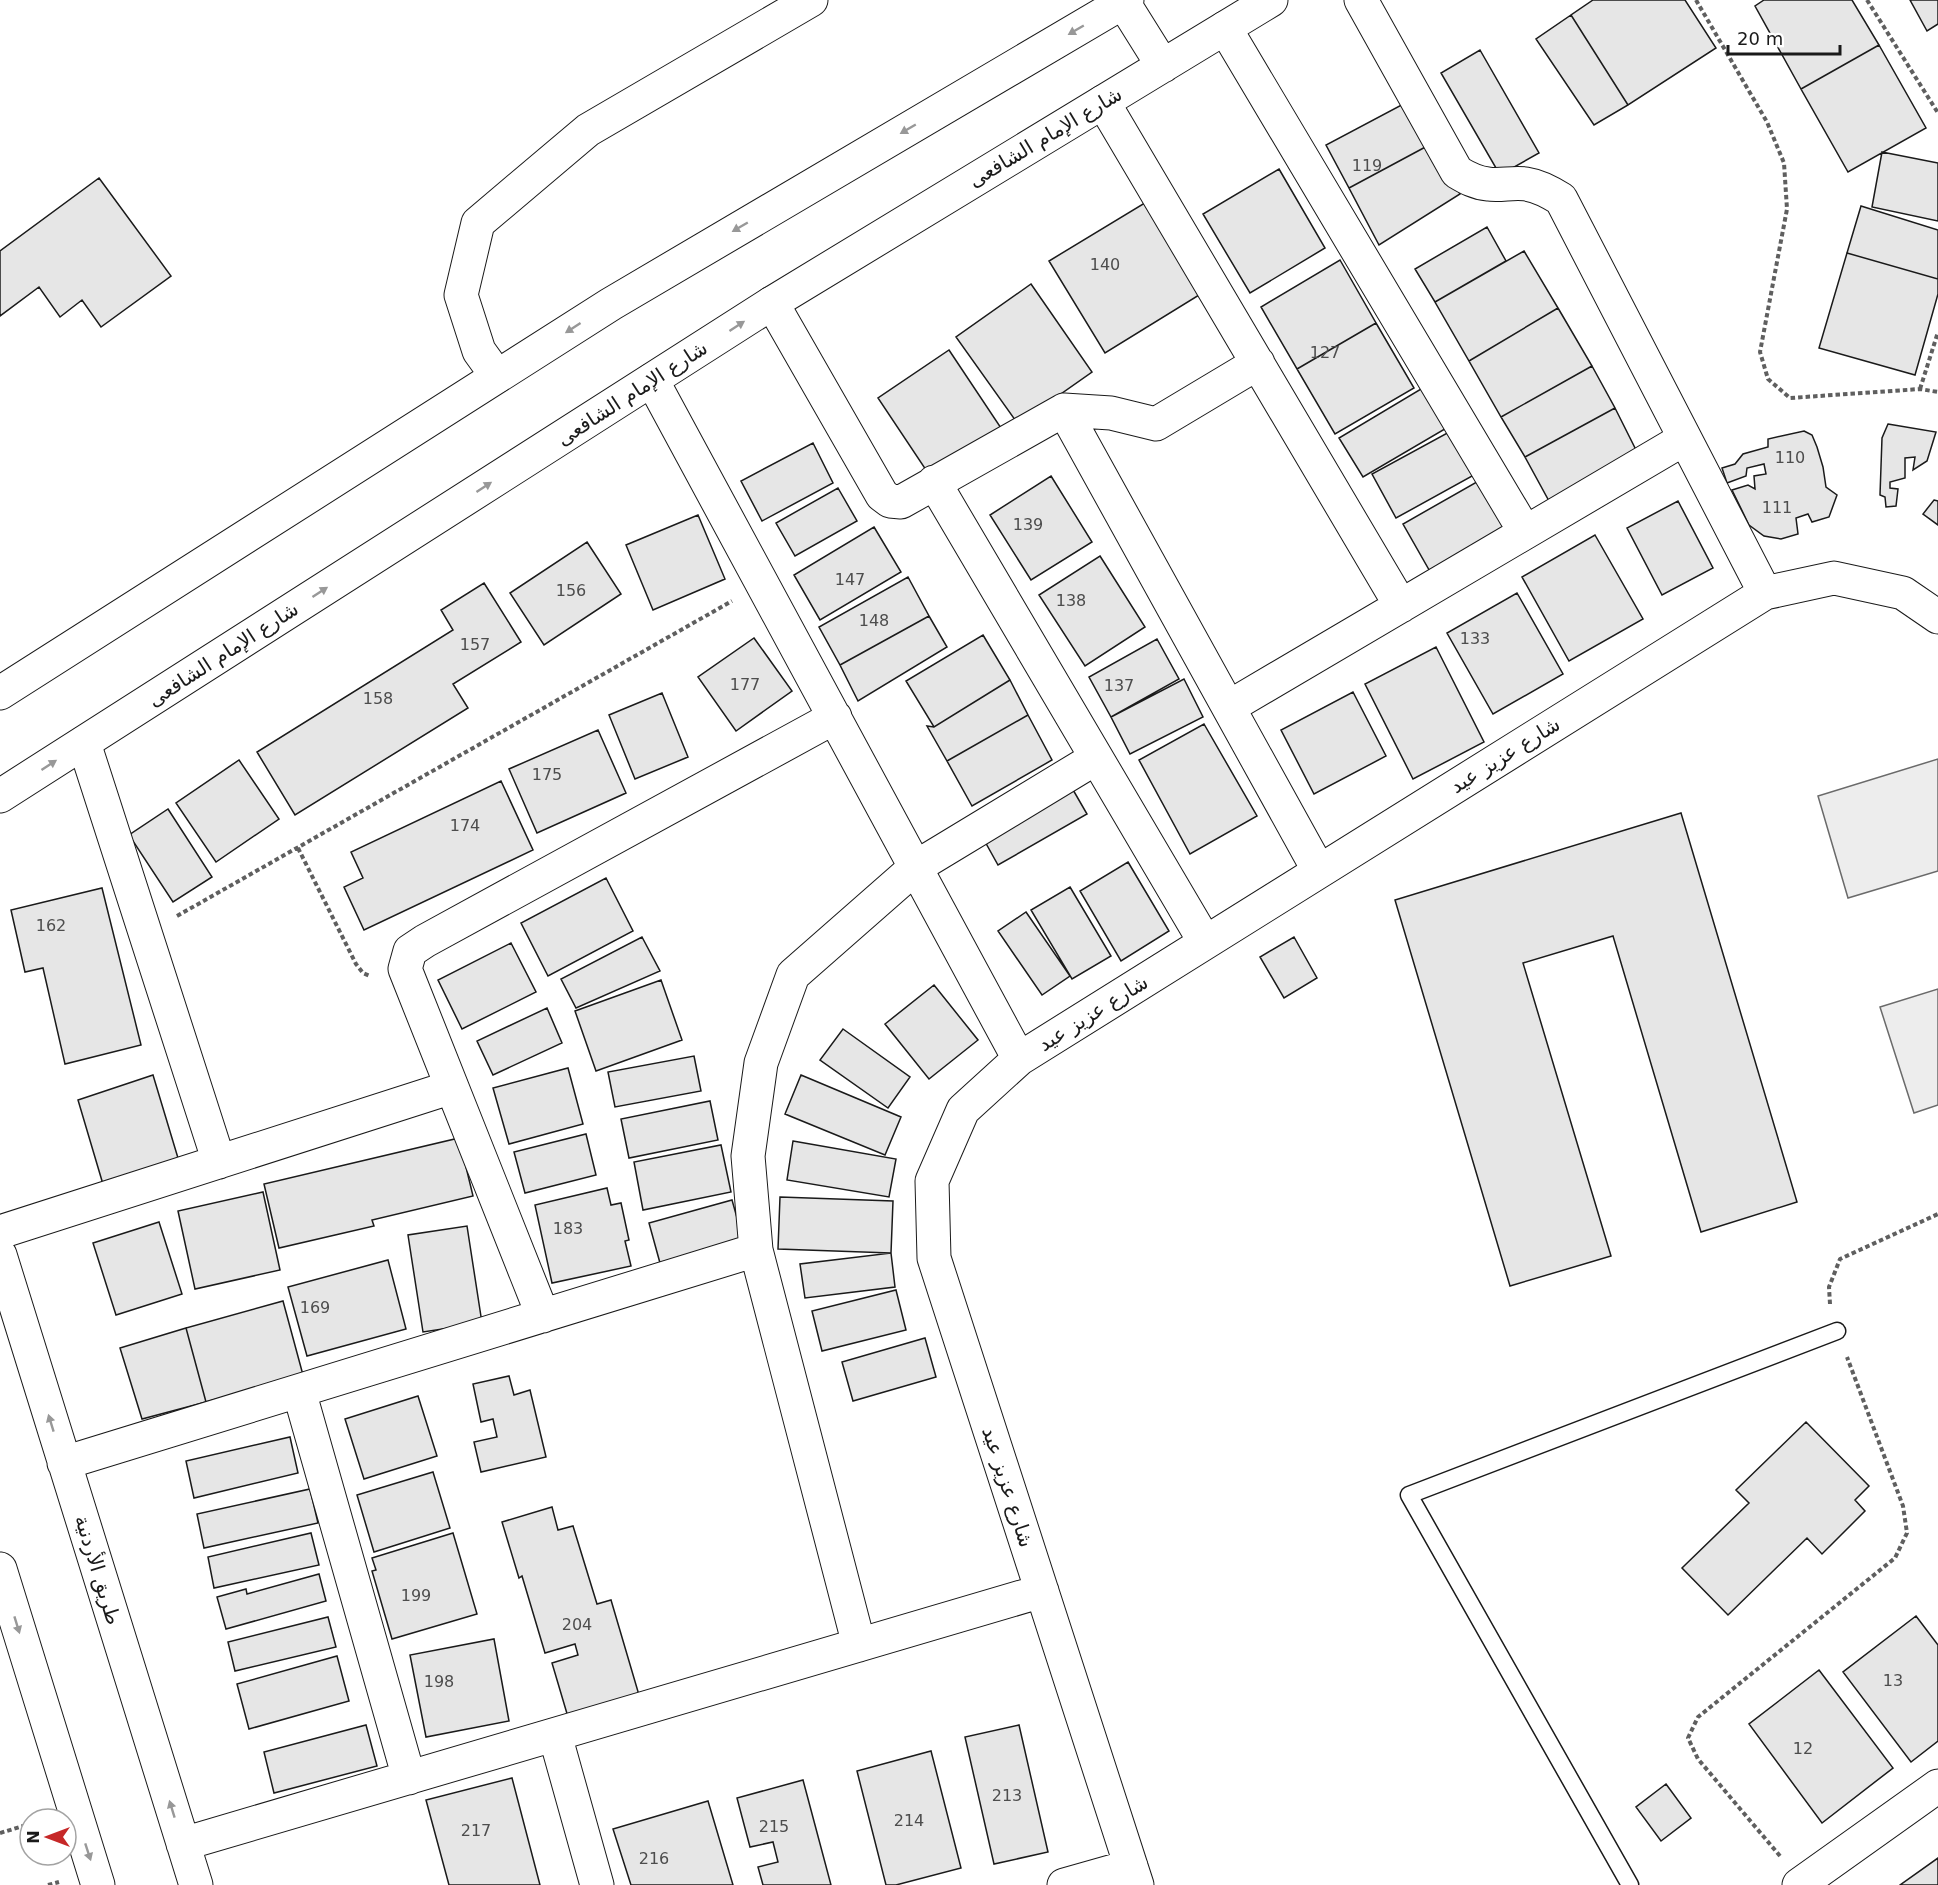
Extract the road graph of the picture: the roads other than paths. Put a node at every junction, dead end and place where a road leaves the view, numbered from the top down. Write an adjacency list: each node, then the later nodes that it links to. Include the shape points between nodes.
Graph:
1 (811, 0): 10 (street, via 588,130 478,223 461,295 479,351)
2 (1271, 0): 5 (street, شارع الإمام الشافعى)
3 (1361, 0): 13 (street, via 1457,172 1490,185 1526,184 1561,199)
4 (1125, 1): 6 (street); 10 (street, one-way to 10, via 611,304)
5 (1225, 28): 6 (street, شارع الإمام الشافعى); 15 (street)
6 (1163, 66): 7 (street, شارع الإمام الشافعى)
7 (1103, 102): 8 (street, شارع الإمام الشافعى); 9 (street)
8 (772, 303): 11 (street, شارع الإمام الشافعى, one-way to 8); 14 (street, via 882,495 901,502)
9 (1258, 363): 12 (street, via 1156,424 1111,413); 17 (street)
10 (498, 376): 19 (street)
11 (652, 380): 21 (street); 22 (street, شارع الإمام الشافعى, one-way to 11)
12 (1064, 410): 14 (street); 20 (street)
13 (1684, 438): 15 (street); 16 (street)
14 (934, 482): 23 (street)
15 (1525, 532): 17 (street)
16 (1765, 593): 18 (street, شارع عزيز عيد, via 1834,578 1903,593); 26 (street, شارع عزيز عيد)
17 (1401, 606): 20 (street)
18 (1938, 617)
19 (0, 693)
20 (1229, 707): 26 (street)
21 (835, 717): 25 (street); 29 (street, via 410,951 405,969)
22 (84, 743): 24 (street, شارع الإمام الشافعى, one-way to 22); 30 (street)
23 (1096, 758): 25 (street); 27 (street)
24 (0, 796)
25 (916, 867): 28 (street); 32 (street, via 793,975 761,1063 748,1156)
26 (1319, 871): 27 (street, شارع عزيز عيد)
27 (1205, 942): 28 (street, شارع عزيز عيد)
28 (1019, 1059): 39 (street, شارع عزيز عيد, via 963,1110 932,1181 934,1258)
29 (452, 1087): 30 (street); 34 (street)
30 (219, 1162): 31 (street)
31 (0, 1232)
32 (756, 1250): 34 (street); 40 (street)
33 (0, 1255): 37 (street, طريق الأردنية, one-way to 33)
34 (543, 1316): 36 (street)
35 (1837, 1331): 51 (lane, via 1409,1496)
36 (299, 1391): 37 (street); 42 (street)
37 (64, 1463): 44 (street, طريق الأردنية, one-way to 37)
38 (0, 1569): 47 (street, one-way to 47)
39 (1042, 1591): 40 (street); 45 (street, شارع عزيز عيد)
40 (859, 1645): 41 (street)
41 (555, 1735): 42 (street); 49 (street)
42 (409, 1778): 44 (street)
43 (1938, 1786): 46 (street)
44 (183, 1844): 48 (street, طريق الأردنية)
45 (1134, 1876): 50 (street)
46 (1800, 1883)
47 (98, 1885)
48 (196, 1885)
49 (597, 1885)
50 (1064, 1885)
51 (1630, 1885)

